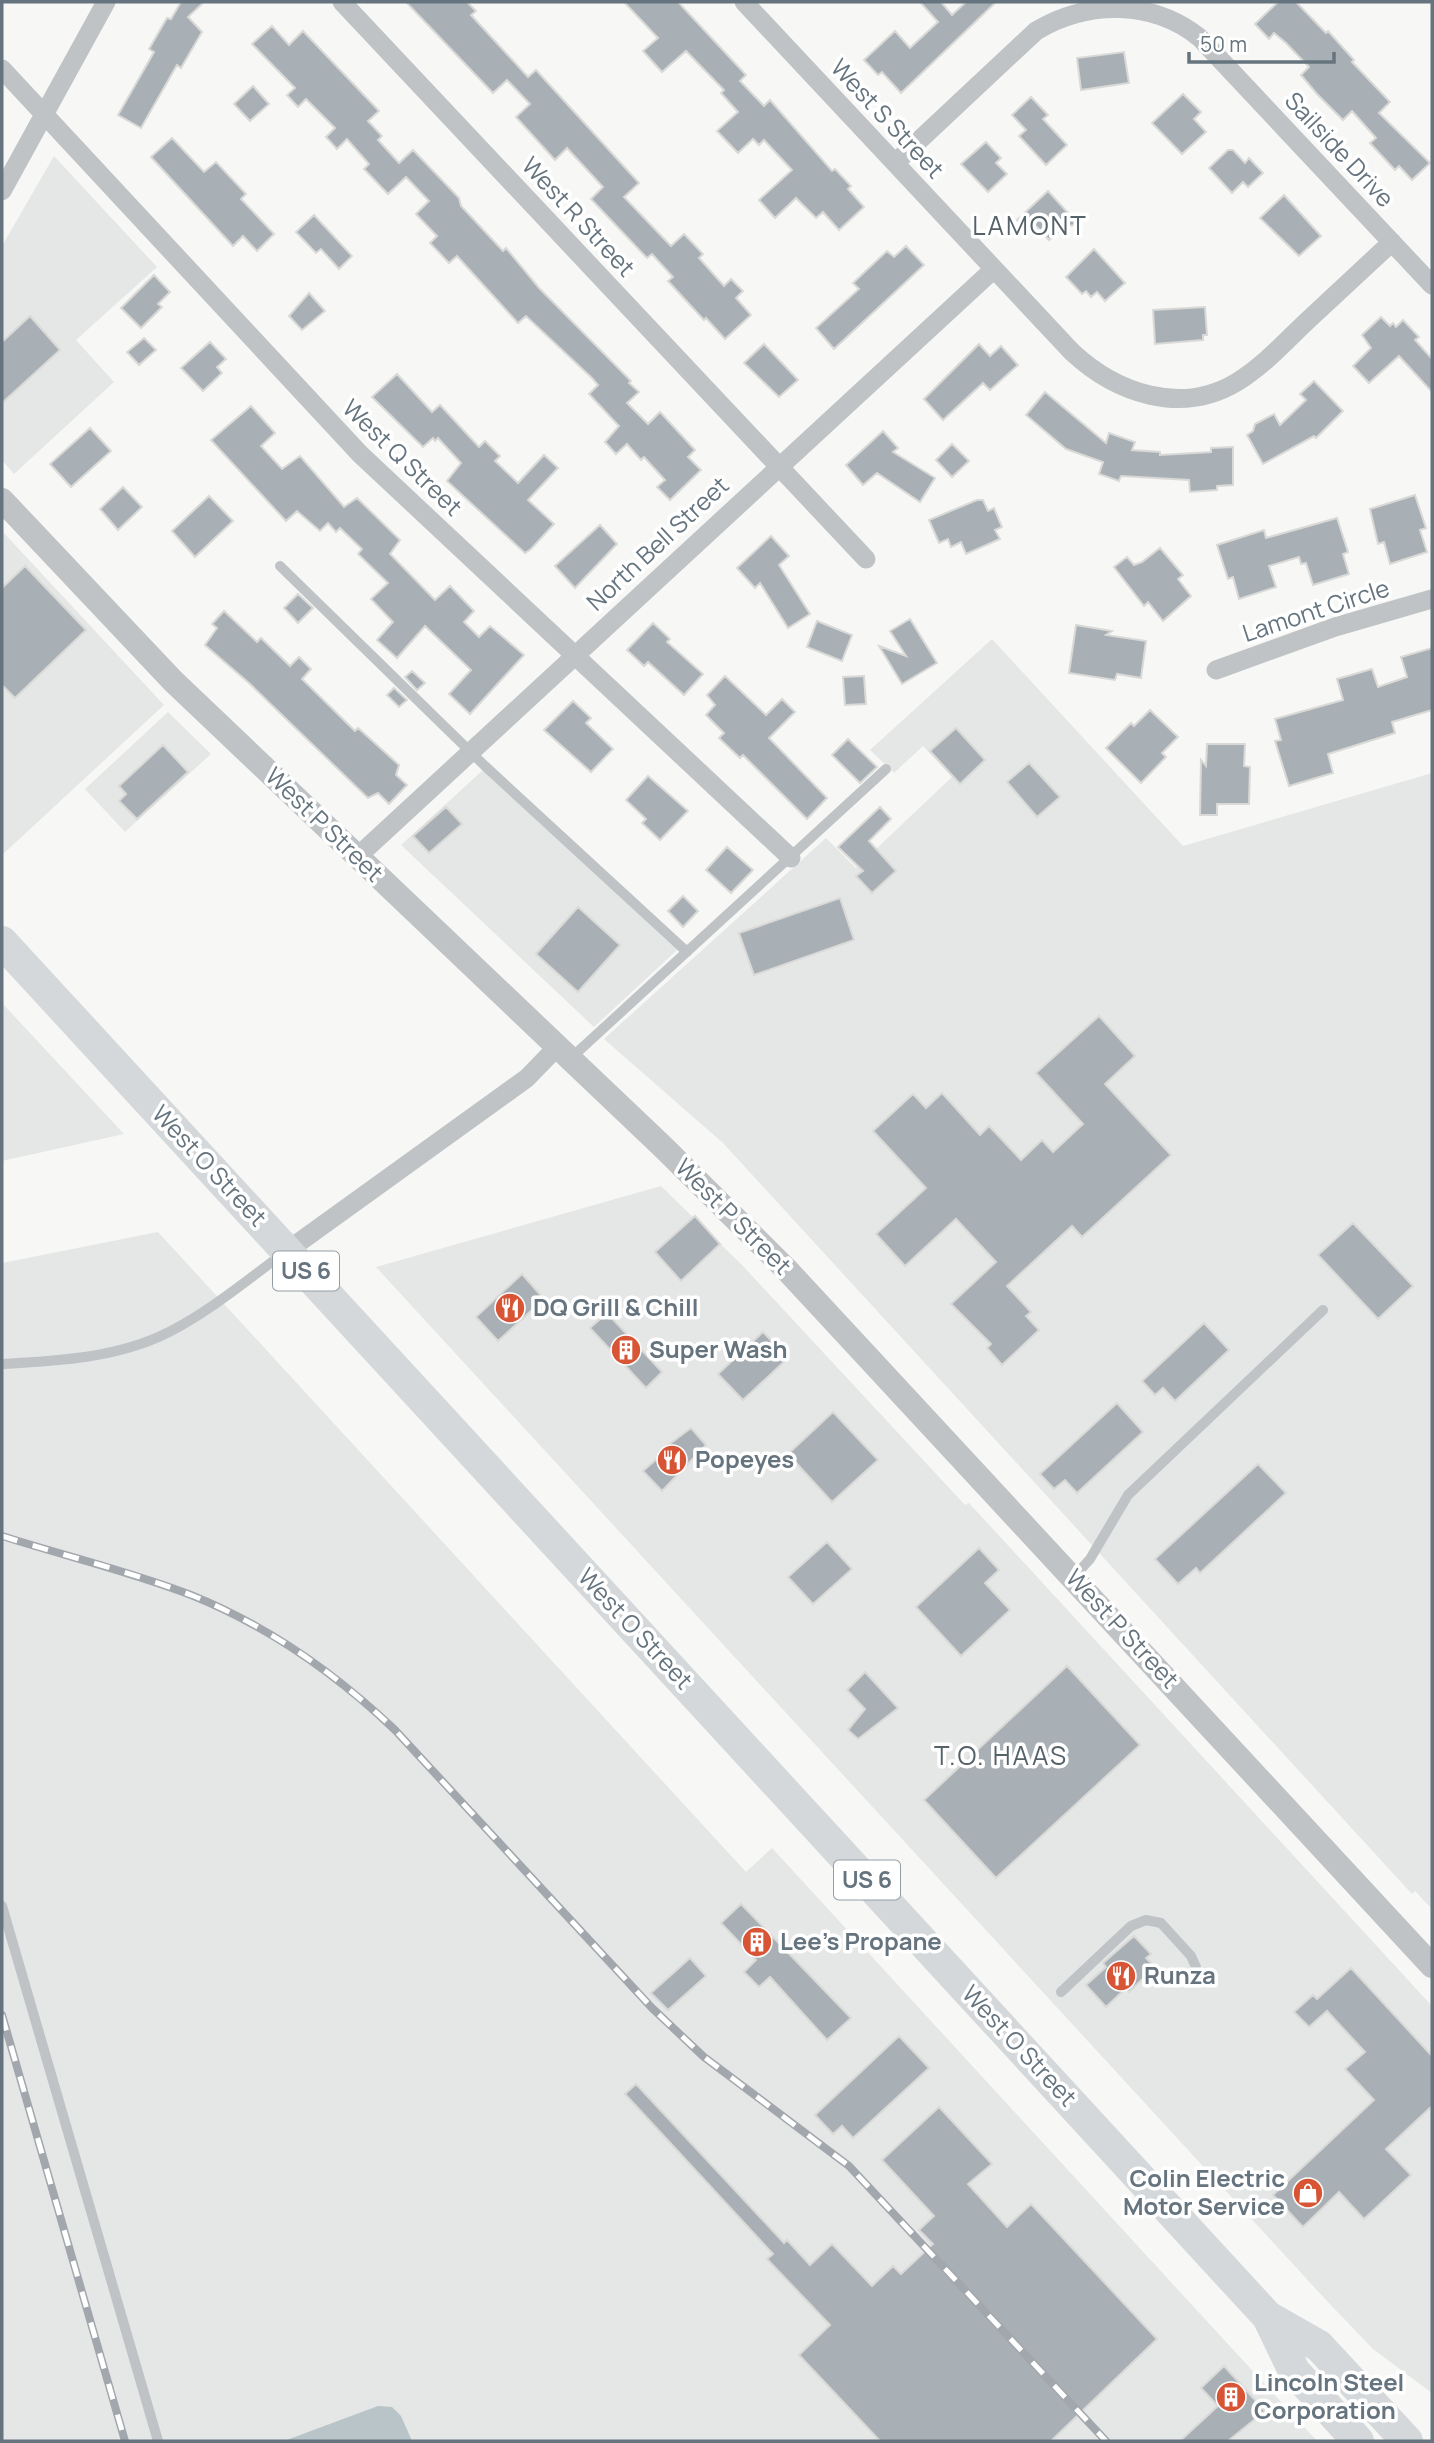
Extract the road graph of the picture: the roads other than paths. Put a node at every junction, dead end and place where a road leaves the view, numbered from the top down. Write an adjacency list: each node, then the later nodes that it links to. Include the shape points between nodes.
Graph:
1 (106, 2): 5 (street)
2 (342, 2): 11 (street, West R Street)
3 (744, 2): 6 (street, West S Street)
4 (2, 69): 5 (street, West Q Street)
5 (45, 114): 7 (street); 16 (street, West Q Street, via 360,454)
6 (895, 163): 8 (street, Sailside Drive, via 1045,25 1095,7 1138,8 1171,18 1200,38); 9 (street, West S Street)
7 (2, 191)
8 (1392, 242): 9 (street, West S Street, via 1244,378 1223,390 1175,399 1129,391 1091,370); 10 (street, Sailside Drive)
9 (994, 269): 11 (street, North Bell Street)
10 (1432, 285)
11 (778, 466): 13 (street, West R Street); 16 (street, North Bell Street)
12 (2, 500): 20 (street, West P Street, via 173,681)
13 (866, 559)
14 (280, 566): 18 (lane)
15 (1432, 599): 17 (street, Lamont Circle, via 1335,627)
16 (575, 655): 18 (street, North Bell Street); 21 (street, West Q Street)
17 (1216, 670)
18 (472, 752): 20 (street, North Bell Street); 23 (lane)
19 (886, 769): 21 (lane)
20 (357, 857): 24 (street, West P Street)
21 (791, 858): 23 (lane)
22 (2, 942): 25 (main road, West O Street / US 6)
23 (687, 952): 24 (lane)
24 (564, 1053): 25 (street); 28 (street, West P Street, via 787,1270)
25 (288, 1251): 27 (lane, via 196,1317 142,1344 84,1357); 33 (main road, West O Street / US 6)
26 (1323, 1310): 28 (lane, via 1128,1495)
27 (2, 1364)
28 (1074, 1577): 30 (street, West P Street)
29 (2, 1906): 34 (lane)
30 (1432, 1966)
31 (1196, 1967): 32 (lane, via 1161,1923 1146,1920 1131,1926)
32 (1061, 1992)
33 (1268, 2317): 35 (main road, West O Street / US 6, via 1294,2371); 36 (main road, West O Street / US 6, via 1320,2346)
34 (158, 2441)
35 (1358, 2441)
36 (1407, 2441)

